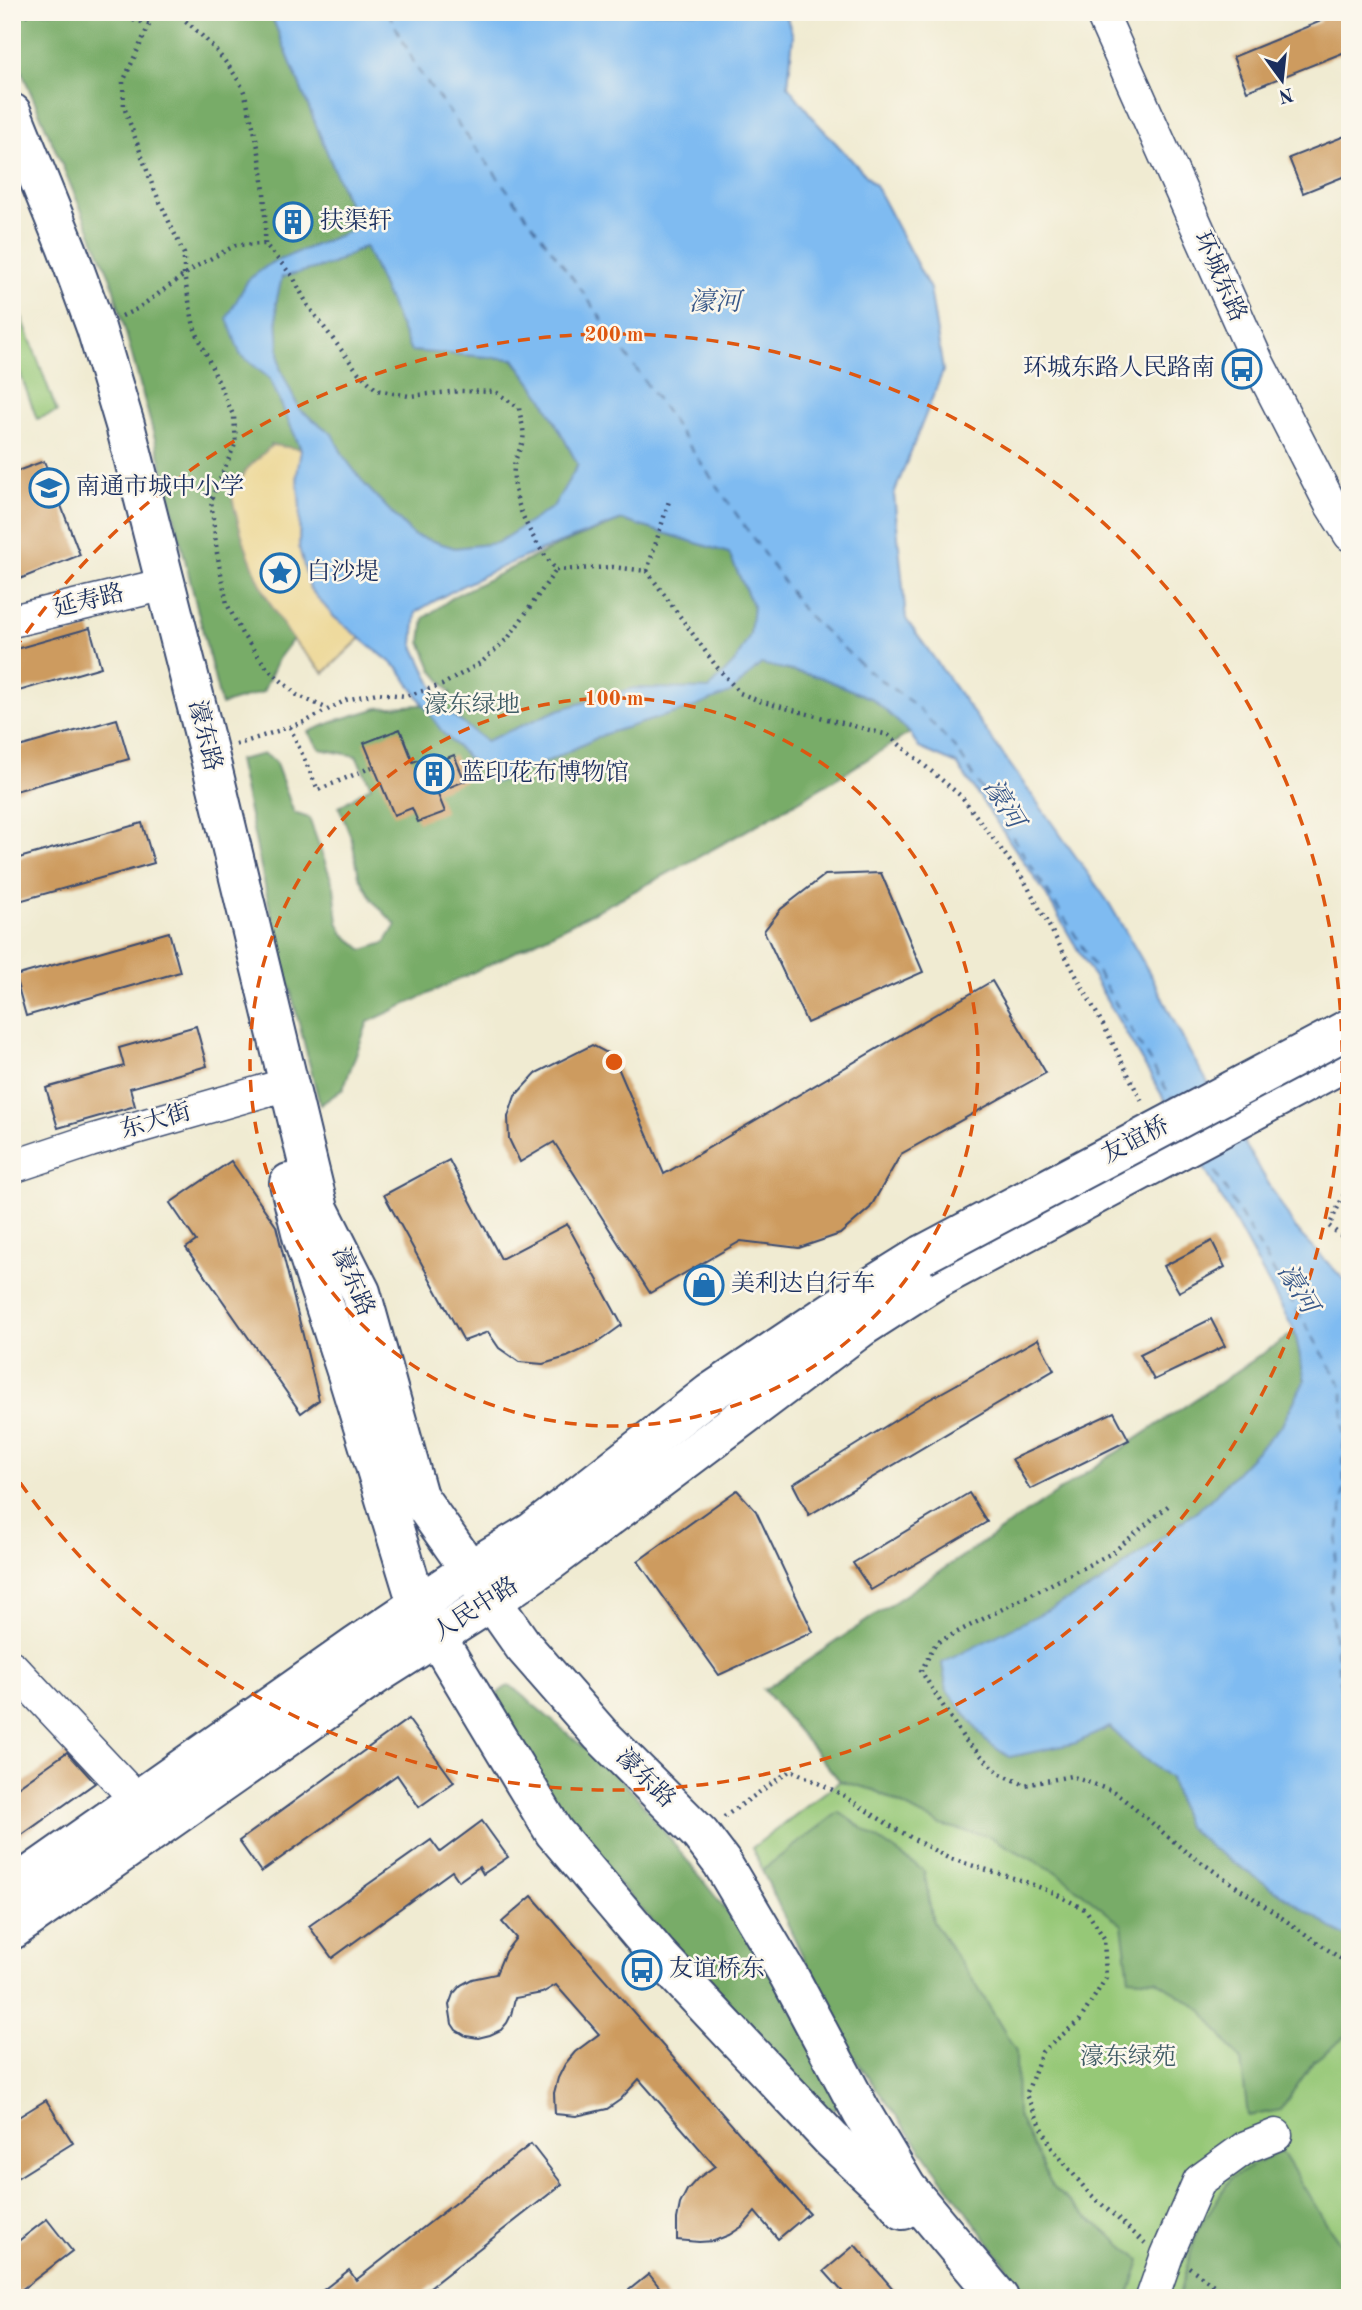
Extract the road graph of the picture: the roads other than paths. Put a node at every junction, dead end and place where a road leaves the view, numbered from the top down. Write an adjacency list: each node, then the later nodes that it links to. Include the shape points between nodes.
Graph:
1 (1101, 12): 4 (street, 环城东路, via 1257,361)
2 (12, 113): 6 (main road, 濠东路, via 96,328 125,425)
3 (12, 166): 6 (main road, 濠东路, via 73,327)
4 (1340, 500): 5 (street, 环城东路)
5 (1350, 535)
6 (157, 586): 7 (street, 延寿路); 10 (main road, 濠东路); 10 (main road, 濠东路, via 209,754)
7 (12, 621)
8 (1350, 1028): 12 (main road, 友谊桥, bridge)
9 (1350, 1059): 12 (main road, 友谊桥)
10 (274, 1078): 11 (street, 东大街); 13 (main road, 濠东路, via 319,1209 361,1292 418,1496); 15 (main road, 濠东路, via 302,1236)
11 (12, 1167)
12 (927, 1268): 13 (main road, 人民中路, via 834,1310 710,1393 531,1532); 14 (main road, 人民中路, via 862,1328)
13 (468, 1570): 14 (main road, 濠东路); 15 (main road, 人民中路)
14 (491, 1602): 15 (main road, 人民中路); 22 (main road, 濠东路, via 600,1734 722,1863 907,2188)
15 (426, 1620): 17 (main road, 人民中路); 19 (main road, 人民中路, via 376,1675); 21 (main road, 濠东路, via 554,1832 658,1955 832,2140 889,2193)
16 (12, 1667): 17 (street)
17 (137, 1800): 18 (main road, 人民中路)
18 (12, 1888)
19 (12, 1930)
20 (1276, 2135): 23 (street, via 1247,2147 1199,2181)
21 (976, 2298)
22 (999, 2298)
23 (1152, 2298)

